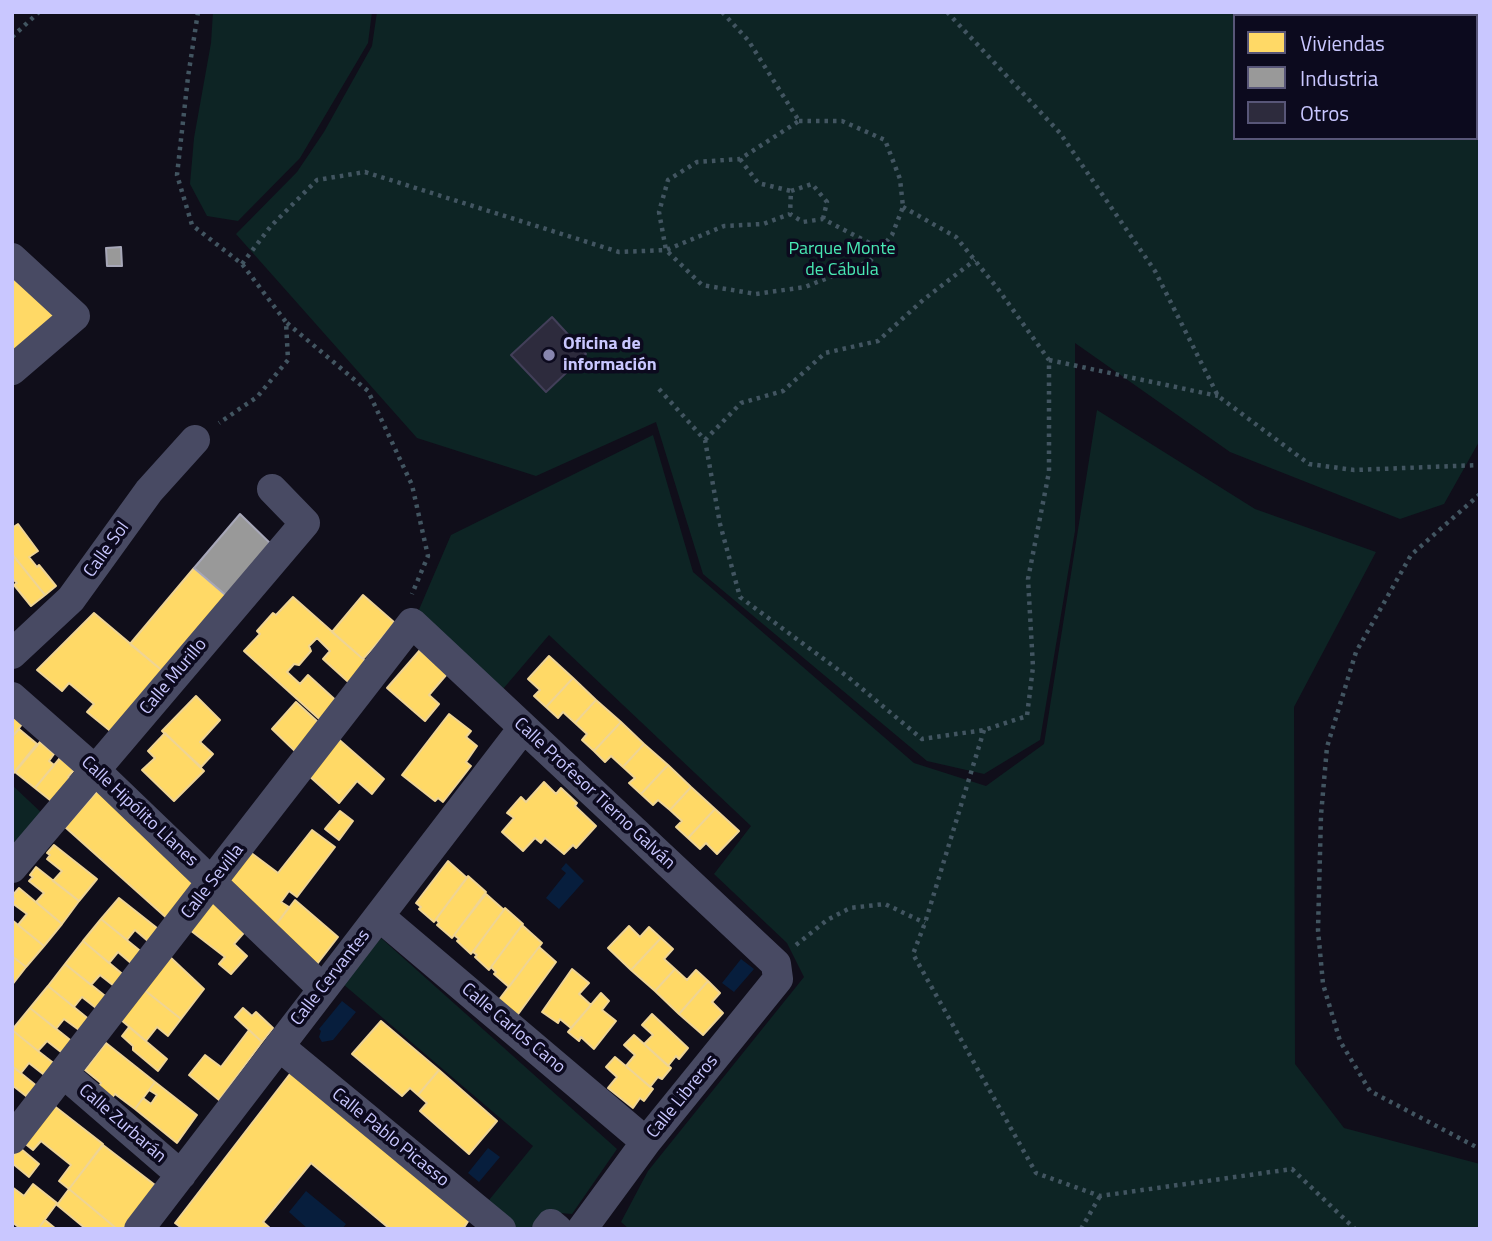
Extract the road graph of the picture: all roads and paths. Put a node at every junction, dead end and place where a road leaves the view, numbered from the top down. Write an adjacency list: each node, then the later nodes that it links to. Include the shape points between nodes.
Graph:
1 (39, 12): 5 (path)
2 (198, 12): 16 (path, via 177,175 192,225)
3 (722, 12): 6 (path, via 748,40)
4 (947, 12): 21 (path, via 1060,133 1155,271)
5 (12, 37)
6 (799, 121): 7 (path); 9 (path, via 842,121 885,140 900,179)
7 (740, 159): 8 (path, via 758,183); 13 (path, via 697,162 668,180 659,212)
8 (791, 191): 10 (path); 11 (path, via 812,184 827,202)
9 (903, 207): 12 (path); 15 (path, via 956,237)
10 (790, 214): 11 (path, via 803,222); 13 (path, via 764,224 724,226)
11 (823, 219): 12 (path)
12 (881, 249): 13 (path, via 870,261 805,287 756,294 702,285)
13 (666, 250): 16 (path, via 619,253 365,172 317,180 271,226)
14 (12, 258): 19 (street, via 75,316)
15 (975, 260): 18 (path); 23 (path, via 878,341 825,353 783,391 741,403)
16 (242, 264): 17 (path)
17 (286, 322): 22 (path, via 288,360 257,397); 27 (path, via 368,391 412,485 428,556 412,591)
18 (1049, 360): 21 (path); 31 (path, via 1049,472 1028,579 1033,667 1027,716)
19 (12, 370)
20 (659, 389): 23 (path)
21 (1219, 396): 24 (path, via 1309,464 1354,470)
22 (195, 440): 28 (street, Calle Sol, via 149,491 71,599)
23 (705, 440): 31 (path, via 720,524 740,597 922,739)
24 (1480, 465)
25 (272, 489): 32 (street, Calle Murillo, via 305,523)
26 (1480, 495): 43 (path, via 1411,555 1356,652 1327,747 1318,930 1323,984 1340,1041 1370,1091)
27 (412, 623): 30 (street, Calle Profesor Tierno Galván); 34 (street, Calle Sevilla)
28 (12, 653)
29 (12, 697): 32 (street, Calle Hipólito Llanes)
30 (523, 728): 35 (street, Calle Cervantes); 37 (street, Calle Profesor Tierno Galván)
31 (984, 730): 36 (path)
32 (95, 770): 33 (street, Calle Murillo); 34 (street, Calle Hipólito Llanes)
33 (12, 868)
34 (213, 882): 38 (street, Calle Hipólito Llanes); 40 (street, Calle Sevilla)
35 (379, 916): 38 (street, Calle Cervantes); 42 (street, Calle Carlos Cano)
36 (925, 923): 37 (path, via 885,904 850,908 827,920); 45 (path, via 913,954 1036,1173)
37 (776, 964): 42 (street, Calle Libreros, via 778,979)
38 (323, 989): 39 (street, Calle Cervantes)
39 (279, 1046): 44 (street, Calle Cervantes); 47 (street, Calle Pablo Picasso)
40 (63, 1073): 41 (street, Calle Sevilla); 44 (street, Calle Zurbarán)
41 (12, 1139)
42 (646, 1142): 50 (street, Calle Libreros)
43 (1480, 1149)
44 (181, 1174): 46 (street, Calle Cervantes)
45 (1100, 1196): 51 (path); 52 (path, via 1292,1169)
46 (143, 1227)
47 (501, 1229)
48 (547, 1229): 49 (street, via 551,1224)
49 (557, 1229)
50 (582, 1229)
51 (1081, 1229)
52 (1355, 1229)

